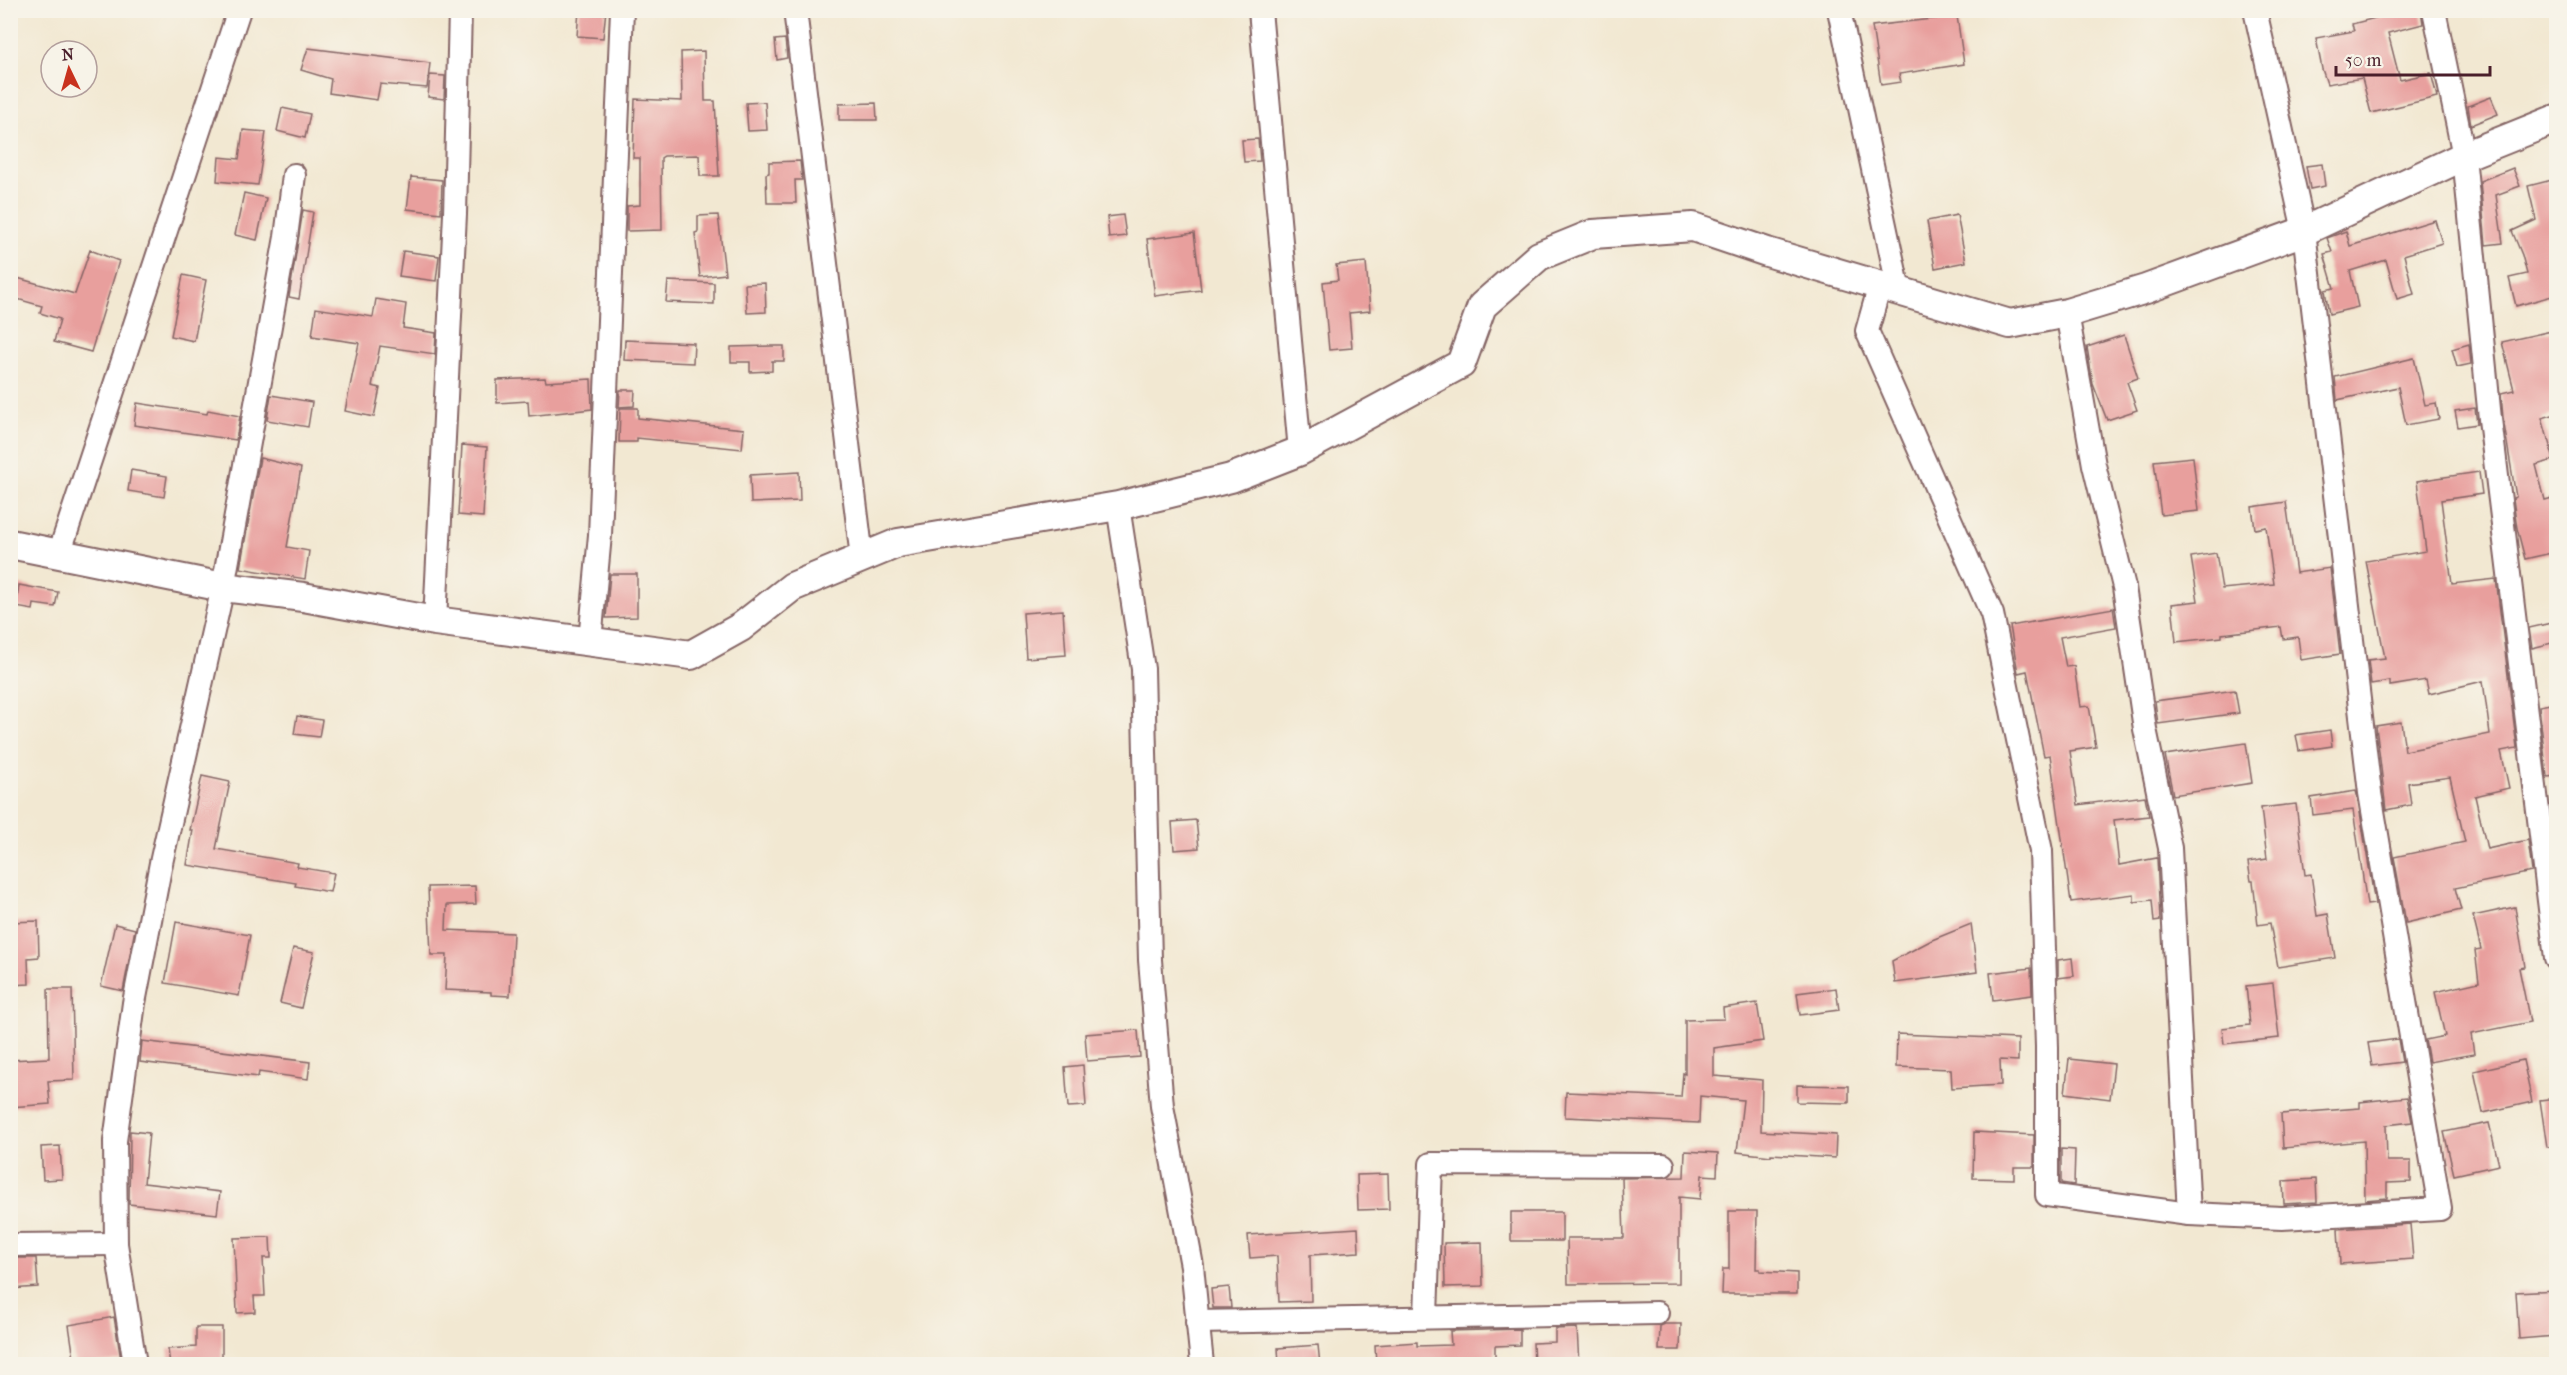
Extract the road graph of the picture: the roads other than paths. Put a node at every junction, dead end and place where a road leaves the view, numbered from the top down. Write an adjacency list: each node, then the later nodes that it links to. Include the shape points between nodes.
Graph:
1 (239, 10): 18 (street)
2 (460, 10): 21 (street)
3 (622, 10): 22 (street, via 600,535)
4 (795, 10): 19 (street)
5 (1260, 10): 15 (street)
6 (1839, 10): 13 (street)
7 (2255, 10): 12 (street)
8 (2434, 10): 10 (street)
9 (2556, 119): 10 (street)
10 (2464, 156): 12 (street); 23 (street, via 2490,419)
11 (294, 175): 20 (street)
12 (2304, 231): 14 (street, via 2146,289); 25 (street, via 2370,793 2439,1209 2282,1218)
13 (1890, 288): 14 (street, via 2010,324); 15 (street, via 1693,227 1593,234 1539,256 1482,306 1461,364); 25 (street, via 1867,331 1992,614 2041,851 2047,1195)
14 (2067, 313): 25 (street, via 2094,465 2124,586 2145,729 2170,848)
15 (1300, 451): 16 (street, via 1231,478)
16 (1118, 506): 19 (street, via 897,543); 30 (street, via 1143,669 1150,960 1162,1106 1192,1266)
17 (10, 544): 18 (street)
18 (59, 554): 20 (street)
19 (862, 558): 22 (street, via 792,587 741,627 691,655)
20 (223, 587): 21 (street); 26 (street, via 134,1002 115,1141)
21 (435, 621): 22 (street)
22 (590, 642)
23 (2556, 958)
24 (1663, 1165): 29 (street, via 1431,1164)
25 (2189, 1214)
26 (116, 1244): 27 (street); 31 (street)
27 (10, 1245)
28 (1657, 1313): 29 (street)
29 (1426, 1317): 30 (street)
30 (1197, 1322): 32 (street)
31 (135, 1365)
32 (1202, 1365)

